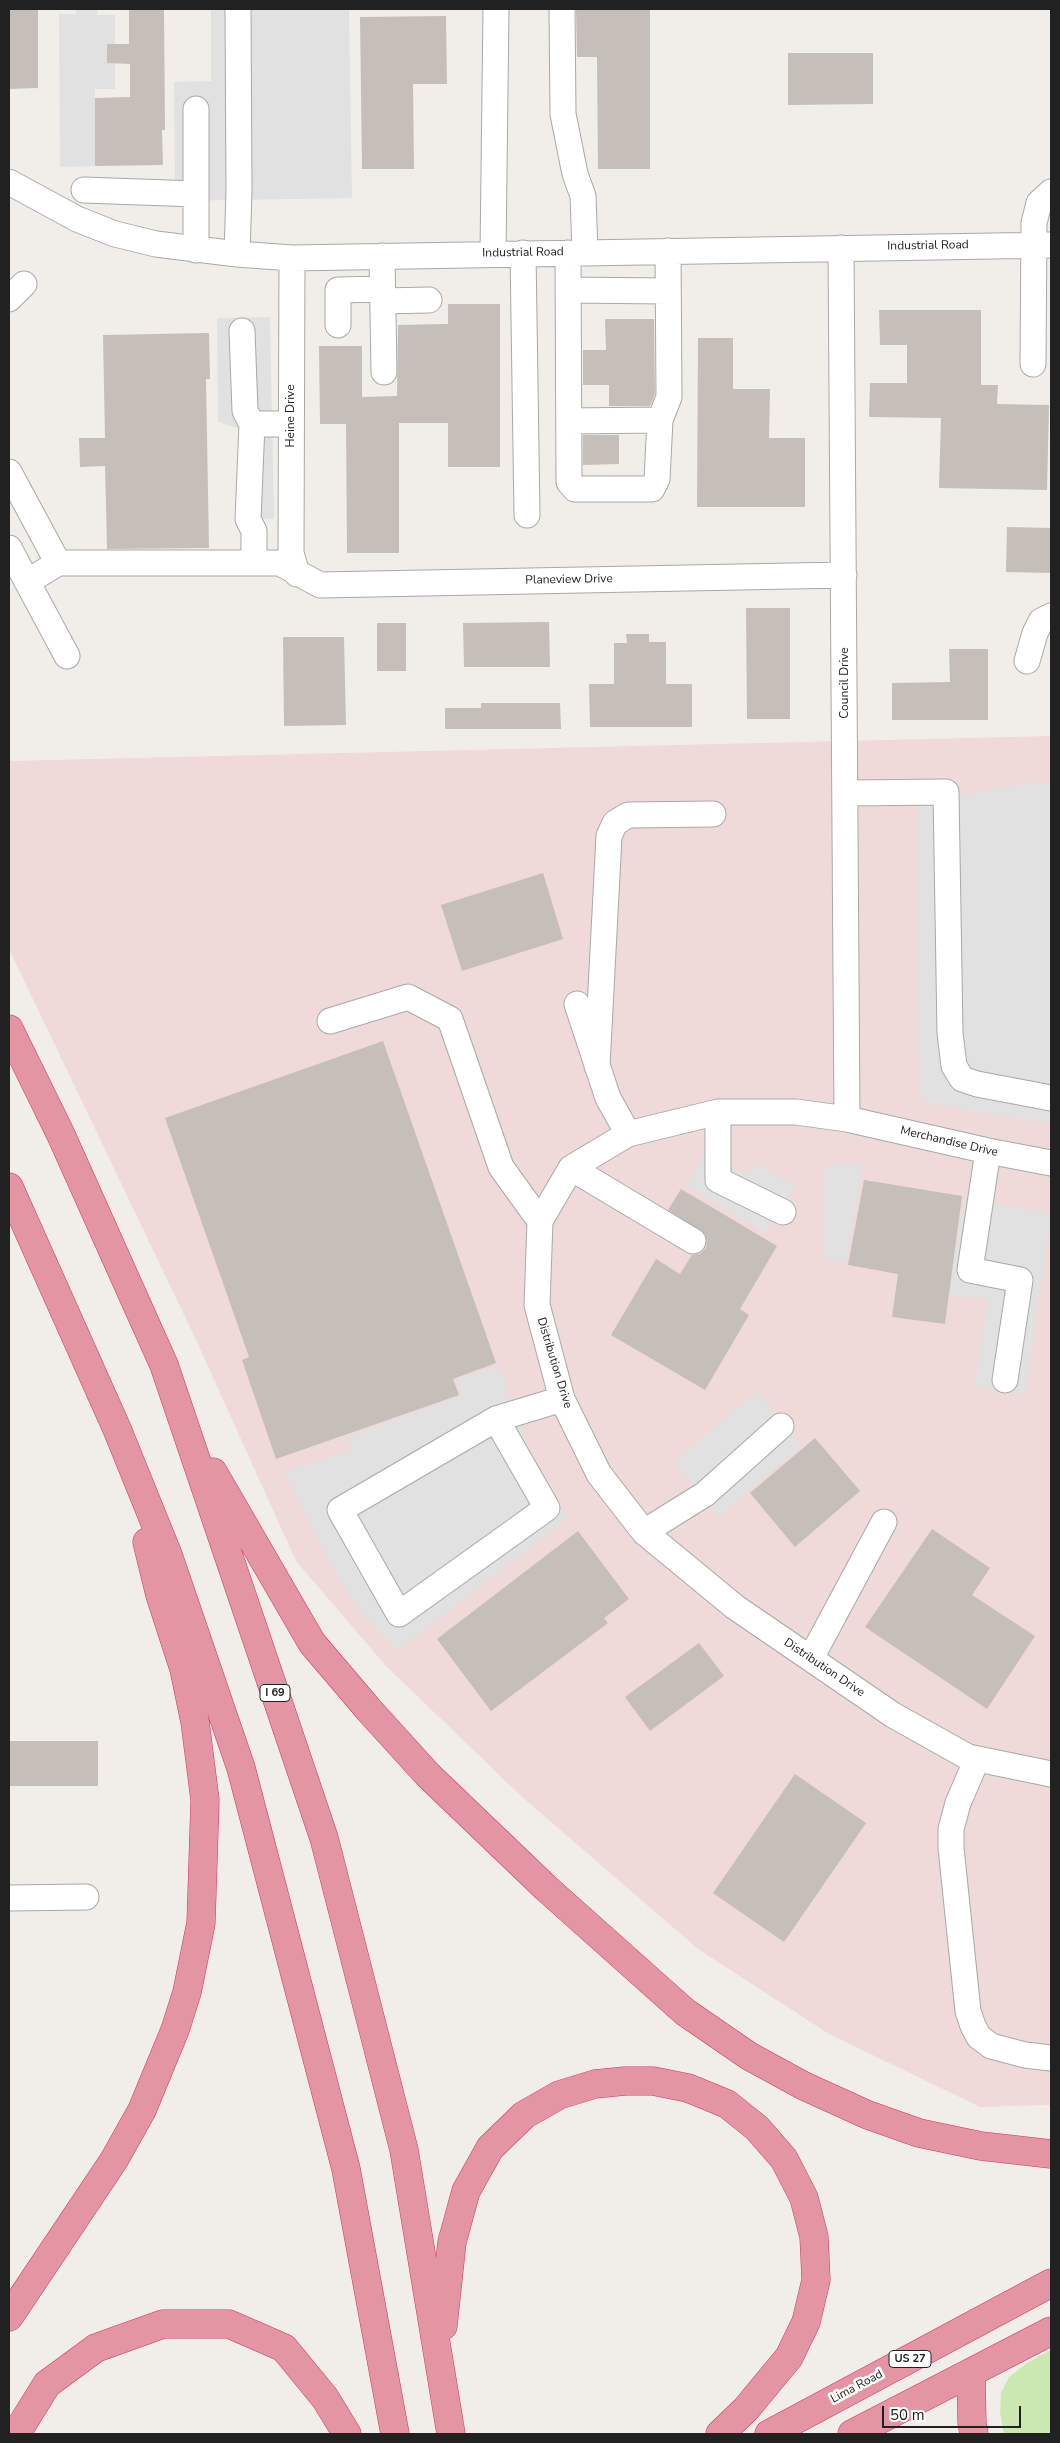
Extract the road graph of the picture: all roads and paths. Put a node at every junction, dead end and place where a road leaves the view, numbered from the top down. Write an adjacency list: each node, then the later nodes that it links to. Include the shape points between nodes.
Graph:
1 (238, 9): 14 (street)
2 (496, 9): 15 (street)
3 (562, 9): 13 (street, via 563,114 575,174 583,196)
4 (196, 109): 8 (street)
5 (10, 186): 11 (street, Industrial Road, via 115,234)
6 (84, 190): 8 (street)
7 (1051, 192): 9 (street, via 1039,203 1034,223)
8 (196, 194): 11 (street)
9 (1043, 245): 10 (street, Industrial Road); 25 (street)
10 (841, 248): 12 (street, Industrial Road); 37 (street, Council Drive)
11 (196, 250): 14 (street, Industrial Road)
12 (668, 251): 13 (street, Industrial Road); 20 (street)
13 (576, 252): 16 (street, Industrial Road); 19 (street)
14 (237, 254): 18 (street, Industrial Road)
15 (493, 254): 16 (street, Industrial Road); 17 (street, Industrial Road)
16 (523, 254): 32 (street)
17 (382, 256): 18 (street, Industrial Road); 21 (street)
18 (292, 258): 30 (street, Heine Drive)
19 (568, 290): 20 (street); 28 (street)
20 (668, 291): 27 (street, via 669,397)
21 (383, 295): 22 (street); 23 (street, via 338,290); 26 (street)
22 (429, 300)
23 (338, 325)
24 (242, 331): 29 (street, via 245,411)
25 (1033, 364)
26 (384, 372)
27 (660, 420): 28 (street); 28 (street, via 657,479 652,489 575,489 569,482)
28 (569, 421)
29 (252, 424): 30 (street); 35 (street, via 248,519 254,531)
30 (291, 424): 36 (street, Heine Drive, via 291,553)
31 (9, 472): 34 (street)
32 (527, 515)
33 (9, 548): 38 (street)
34 (58, 563): 35 (street, Planeview Drive); 38 (street)
35 (254, 563): 36 (street, Planeview Drive, via 280,563)
36 (297, 574): 37 (street, Planeview Drive, via 320,585)
37 (844, 575): 42 (street, Council Drive)
38 (27, 582): 40 (street)
39 (1051, 616): 41 (street, via 1041,621 1034,633)
40 (67, 656)
41 (1027, 661)
42 (846, 793): 48 (street, via 946,792 950,1034 954,1066 962,1079 977,1084); 50 (street, Council Drive)
43 (713, 814): 47 (street, via 628,815 616,823 609,836)
44 (577, 1004): 47 (street)
45 (330, 1022): 57 (street, via 408,997 450,1019 501,1167)
46 (9, 1029): 61 (highway, I 69, via 61,1135 164,1365)
47 (597, 1066): 51 (street, via 608,1098)
48 (1051, 1098)
49 (718, 1112): 50 (street, via 796,1112); 51 (street); 56 (street, via 718,1180)
50 (847, 1119): 52 (street, Merchandise Drive)
51 (628, 1134): 54 (street)
52 (988, 1151): 53 (street, Merchandise Drive); 59 (street, via 970,1270 1020,1280)
53 (1051, 1163)
54 (570, 1168): 57 (street, Distribution Drive); 58 (street)
55 (9, 1186): 64 (highway)
56 (783, 1212)
57 (540, 1221): 60 (street, Distribution Drive, via 537,1305)
58 (693, 1241)
59 (1004, 1380)
60 (562, 1399): 62 (street); 66 (street, Distribution Drive, via 598,1474)
61 (181, 1416): 73 (highway, via 318,1651 428,1775 546,1888 686,2012 749,2056 868,2115 981,2146); 78 (highway, I 69, via 324,1838 404,2150)
62 (496, 1419): 62 (street, via 340,1510 399,1614 547,1508)
63 (781, 1426): 66 (street, via 705,1494)
64 (118, 1429): 75 (highway, via 160,1595 184,1669 195,1722 205,1800 201,1923 187,1992 142,2110 114,2160); 81 (highway, via 168,1555 241,1768 346,2169)
65 (884, 1522): 67 (street)
66 (644, 1532): 67 (street, Distribution Drive, via 734,1607)
67 (811, 1658): 68 (street, Distribution Drive, via 893,1715)
68 (977, 1759): 69 (street, Distribution Drive); 72 (street, via 951,1829 968,2011 979,2037 991,2046)
69 (1051, 1774)
70 (86, 1897): 71 (street)
71 (9, 1898)
72 (1051, 2058)
73 (1051, 2154)
74 (1051, 2283): 84 (highway, Lima Road / US 27)
75 (9, 2317)
76 (1051, 2330): 77 (highway)
77 (971, 2372): 85 (highway); 86 (highway)
78 (443, 2387): 82 (highway, I 69); 83 (highway, via 443,2314 452,2242 466,2191 490,2148 524,2116 559,2095 595,2084 653,2081 688,2088 727,2104 757,2128 784,2158 804,2198 814,2237 816,2280 806,2322 789,2357)
79 (16, 2434): 80 (highway, via 47,2384 96,2348 163,2324 229,2324 284,2348 325,2398)
80 (346, 2434)
81 (395, 2434)
82 (451, 2434)
83 (720, 2434)
84 (769, 2434)
85 (852, 2434)
86 (974, 2434)

